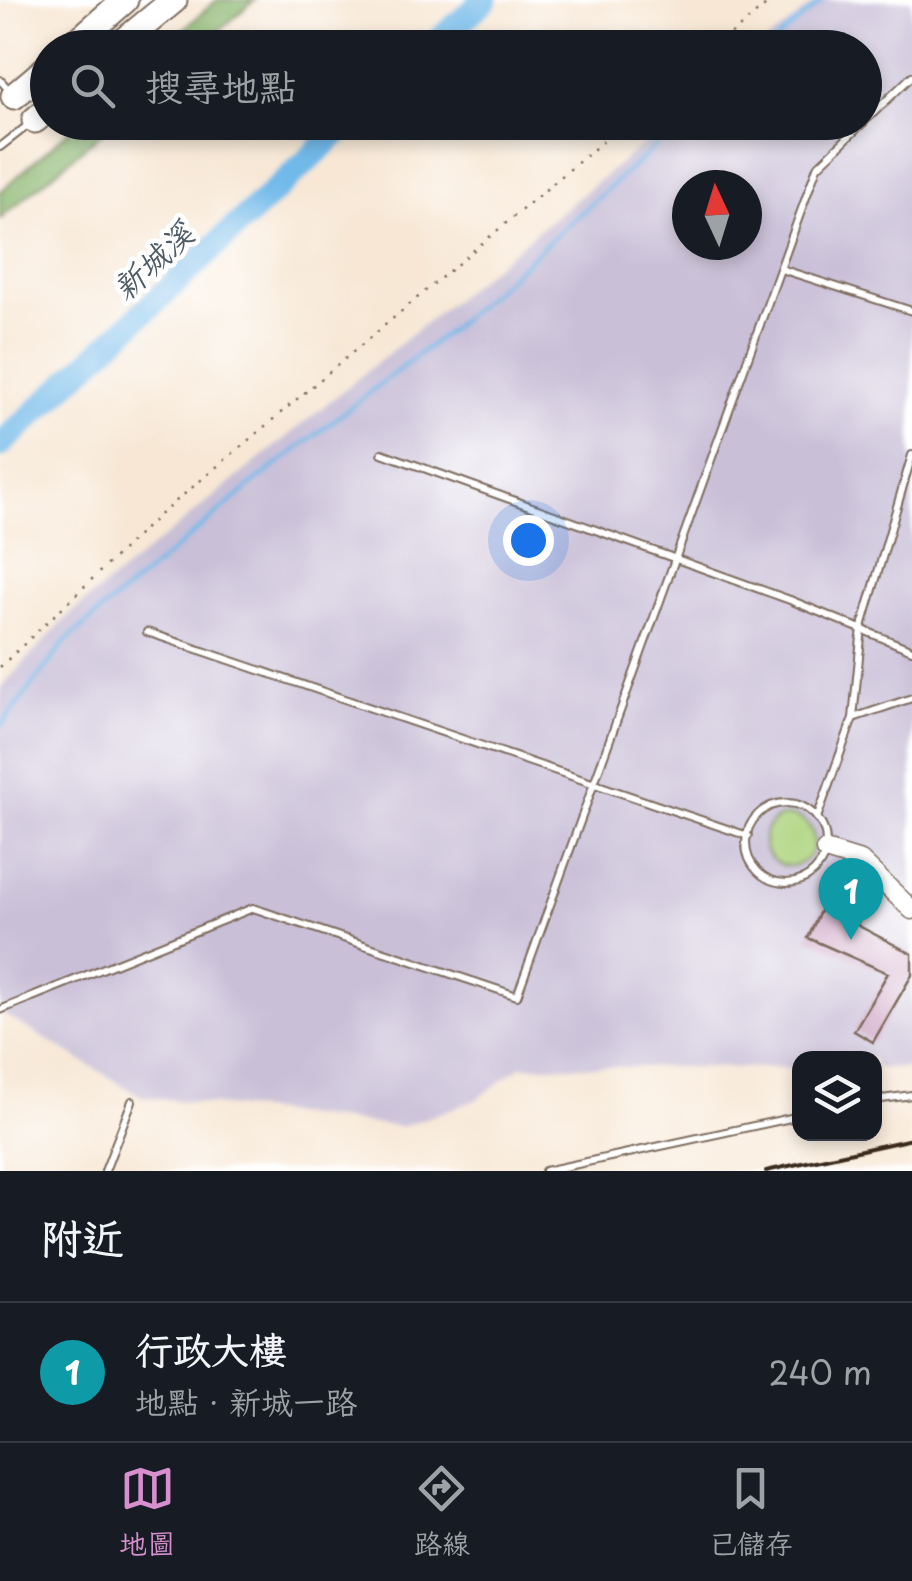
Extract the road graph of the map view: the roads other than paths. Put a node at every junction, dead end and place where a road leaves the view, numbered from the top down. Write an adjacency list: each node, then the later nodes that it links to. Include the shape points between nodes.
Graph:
1 (125, 0): 4 (highway)
2 (164, 0): 5 (highway)
3 (174, 0): 6 (highway)
4 (91, 30)
5 (134, 30)
6 (137, 30)
7 (912, 76): 10 (lane)
8 (30, 78): 9 (highway)
9 (5, 94): 11 (lane)
10 (882, 105)
11 (30, 108)
12 (30, 124): 14 (lane)
13 (845, 140): 15 (lane, via 817,167)
14 (0, 147)
15 (781, 269): 16 (lane); 19 (lane)
16 (912, 311)
17 (382, 453): 19 (lane)
18 (912, 455): 20 (lane)
19 (673, 559): 20 (lane); 25 (lane)
20 (862, 627): 22 (lane); 24 (lane)
21 (147, 632): 25 (lane)
22 (912, 650)
23 (912, 698): 24 (lane)
24 (852, 718): 26 (lane)
25 (593, 784): 27 (lane); 30 (lane, via 517,996 253,908)
26 (817, 818): 27 (lane, via 800,806 780,804 756,818); 28 (lane)
27 (748, 836): 28 (lane, via 752,863 780,882 812,874)
28 (825, 850): 29 (street, via 861,861)
29 (912, 910)
30 (0, 1010)
31 (912, 1095): 32 (lane)
32 (882, 1099)
33 (132, 1101): 35 (lane)
34 (792, 1118): 36 (lane)
35 (104, 1171)
36 (546, 1171)

